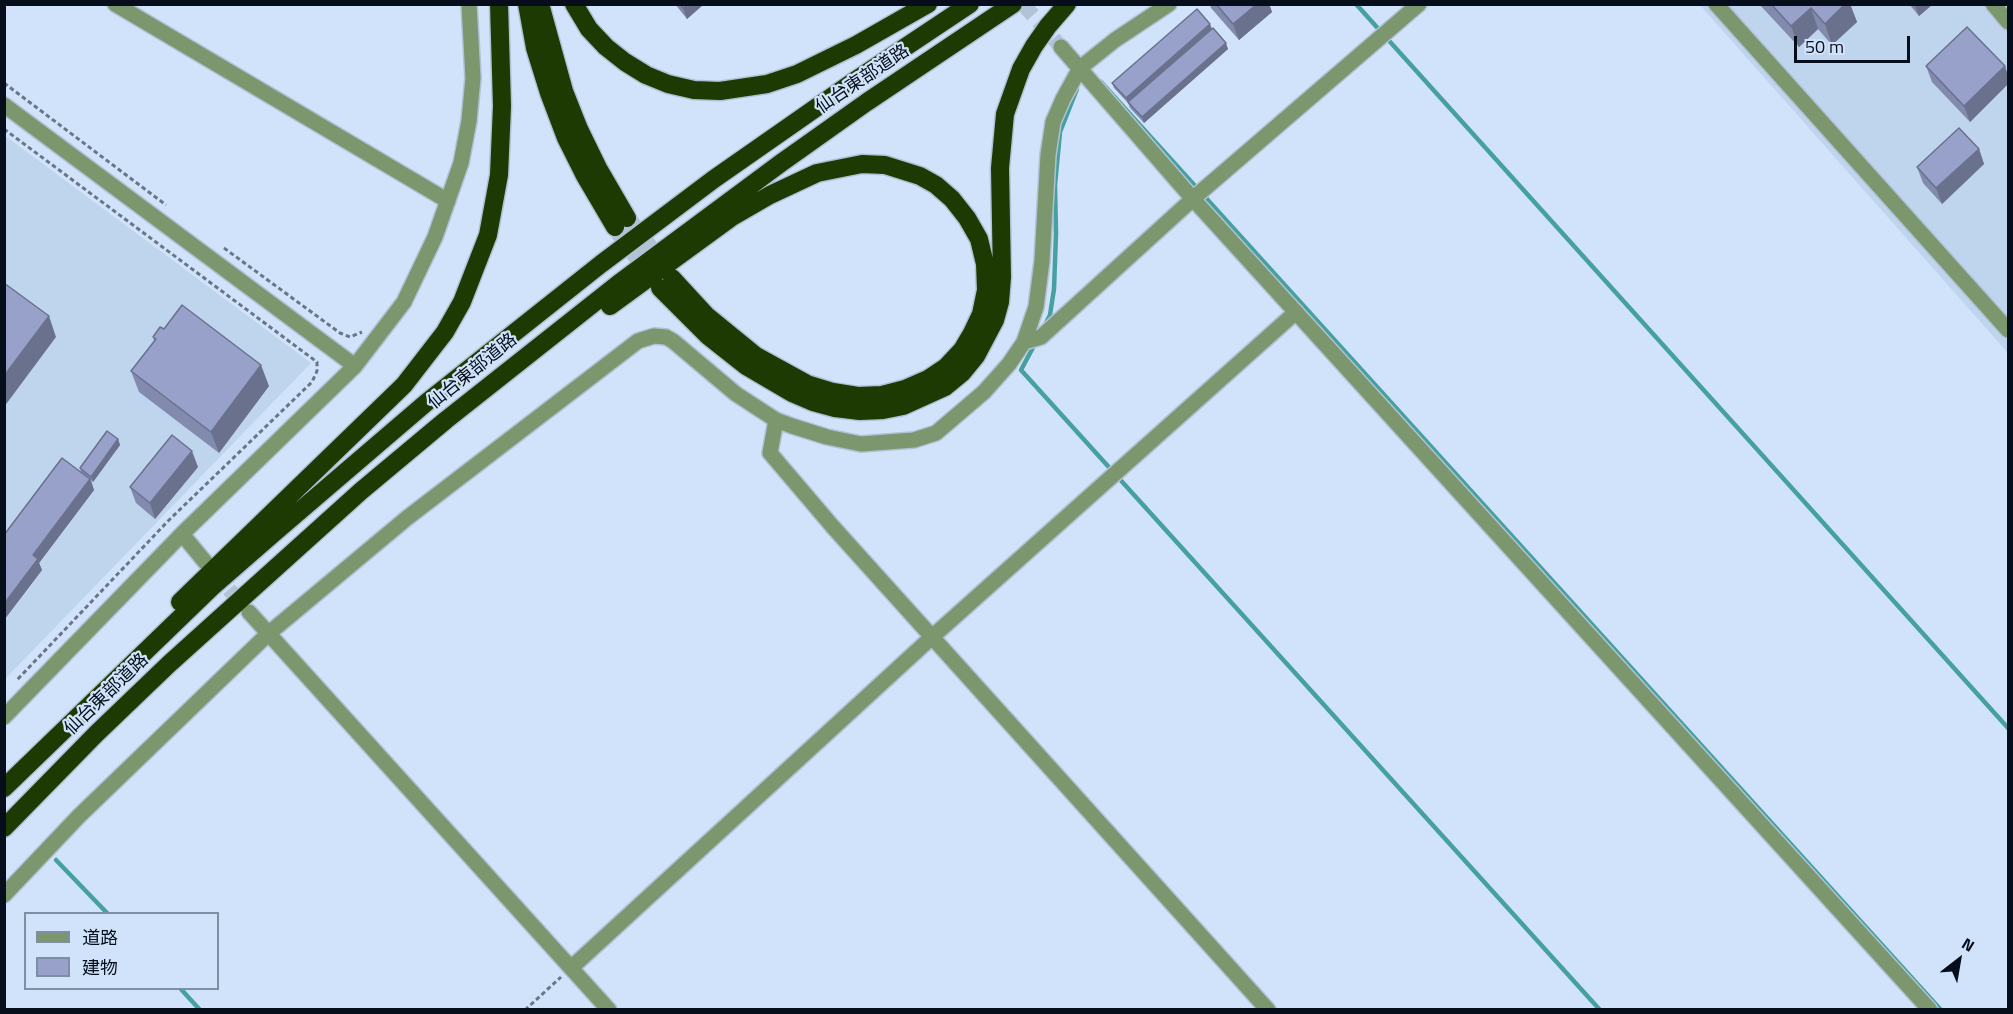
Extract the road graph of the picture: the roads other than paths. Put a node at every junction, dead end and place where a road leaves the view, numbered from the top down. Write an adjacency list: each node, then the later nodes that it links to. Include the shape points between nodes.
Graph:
1 (115, 4): 20 (street)
2 (469, 4): 20 (street, via 473,78 469,121)
3 (498, 4): 33 (highway, via 501,142 495,205 476,270 445,332 404,385 204,578)
4 (527, 4): 5 (highway, via 535,48 566,138 585,176 621,222 564,91)
5 (540, 4)
6 (574, 4): 7 (highway, via 606,47 646,75 694,90 720,91 767,84 797,74)
7 (928, 4)
8 (970, 4): 33 (highway, 仙台東部道路, via 740,161 521,326 274,532)
9 (1013, 4): 25 (highway, 仙台東部道路, via 772,169)
10 (1067, 4): 25 (highway, via 1030,53 1005,114 1000,168 1002,277 995,320 976,356 945,387 903,406 883,410 860,411 813,402 746,366 708,336 666,283 756,356 807,384 858,396 904,389 928,379 962,350 981,314 986,290 979,239 952,199 936,185 885,165 862,164 817,173 732,217 547,354)
11 (1169, 4): 17 (street)
12 (1419, 4): 19 (street)
13 (1716, 4): 22 (street)
14 (1993, 4): 15 (street)
15 (2008, 22)
16 (1061, 46): 17 (street)
17 (1080, 68): 19 (street); 23 (street, via 1053,122)
18 (4, 105): 24 (street)
19 (1198, 194): 21 (street); 23 (street)
20 (448, 201): 24 (street, via 404,302)
21 (1296, 312): 31 (street); 40 (street)
22 (2008, 330)
23 (1032, 340): 26 (street, via 984,392 936,433 914,440 861,444)
24 (355, 366): 27 (street)
25 (446, 420): 35 (highway, 仙台東部道路, via 195,640)
26 (776, 420): 30 (street, via 736,394 666,337 638,340 407,518); 31 (street, via 770,453)
27 (182, 534): 28 (street); 32 (street)
28 (206, 562)
29 (249, 612): 30 (street)
30 (268, 634): 36 (street, via 79,816); 37 (street)
31 (932, 637): 37 (street); 39 (street)
32 (4, 717)
33 (77, 717): 34 (highway, 仙台東部道路)
34 (4, 788)
35 (4, 828)
36 (4, 895)
37 (571, 968): 38 (street)
38 (609, 1010)
39 (1268, 1010)
40 (1930, 1010)

